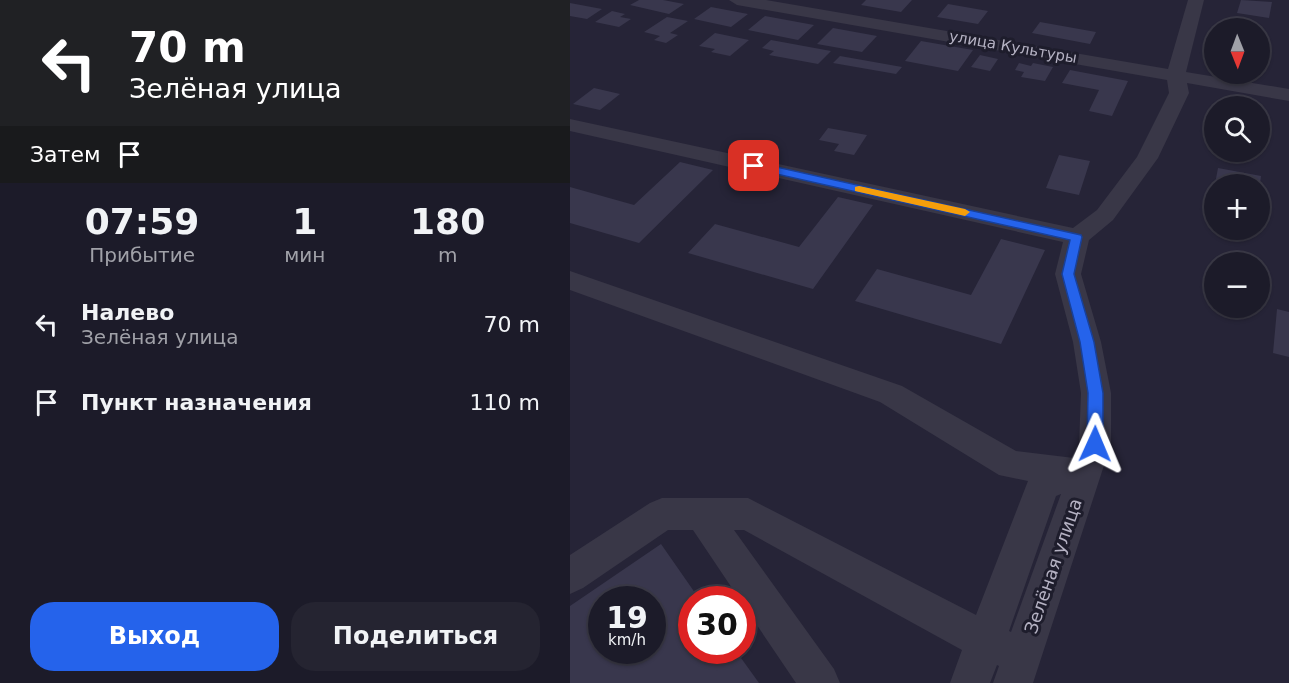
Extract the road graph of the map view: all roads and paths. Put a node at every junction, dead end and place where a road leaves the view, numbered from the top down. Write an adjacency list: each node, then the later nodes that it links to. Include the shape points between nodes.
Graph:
1 (736, 0): 3 (street, улица Культуры)
2 (1196, 0): 3 (street)
3 (1176, 75): 4 (street, улица Культуры); 6 (street, via 1179,93 1147,158 1105,215)
4 (1289, 95)
5 (570, 125): 6 (street)
6 (1077, 237): 8 (street, Зелёная улица, via 1068,274 1096,393 1095,444)
7 (570, 280): 8 (street, via 891,394 1011,465)
8 (1085, 473): 11 (street, via 1043,484); 12 (street, Зелёная улица)
9 (702, 514): 10 (street, via 662,514); 11 (street, via 748,514); 13 (street)
10 (570, 576)
11 (985, 641): 12 (street); 14 (street)
12 (1018, 670)
13 (820, 683)
14 (970, 683)

